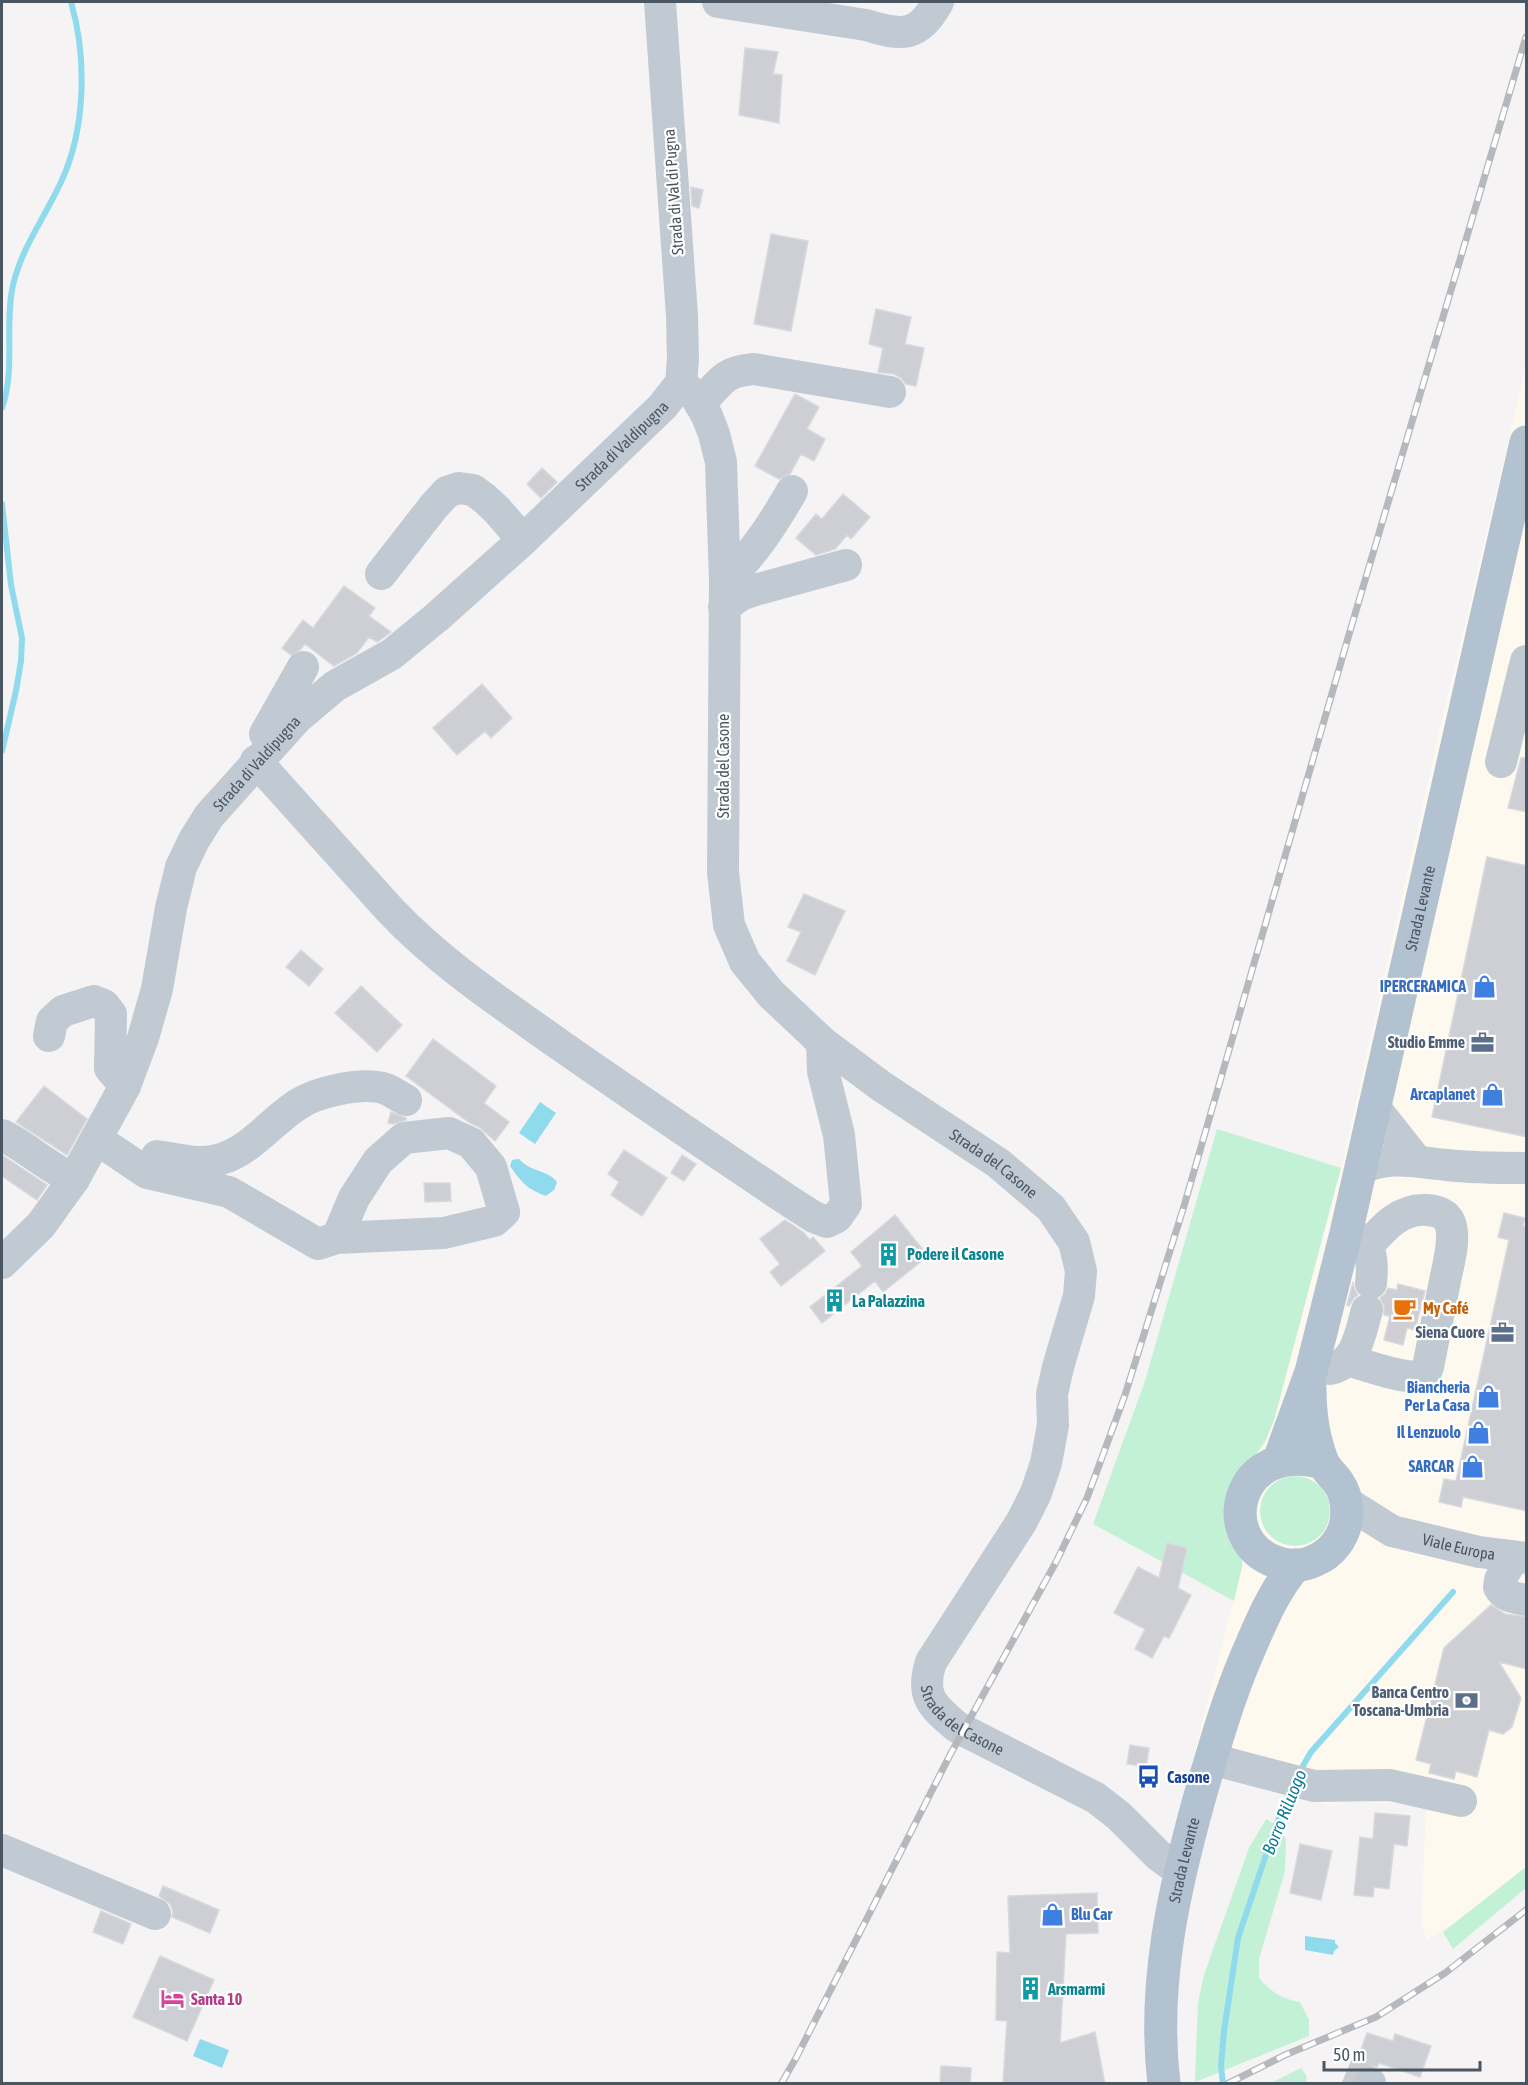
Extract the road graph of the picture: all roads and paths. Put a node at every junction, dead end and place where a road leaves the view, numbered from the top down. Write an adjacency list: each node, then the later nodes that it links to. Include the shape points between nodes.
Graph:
1 (660, 2): 5 (street, Strada di Val di Pugna, via 683,359)
2 (718, 2): 3 (street, via 885,31 914,31)
3 (938, 2)
4 (890, 392): 5 (street, Strada di Valdipugna, via 754,369 737,370)
5 (691, 393): 8 (street, Strada di Valdipugna, via 662,407); 11 (street, Strada del Casone, via 714,434 721,462)
6 (1527, 442): 20 (main road, Strada Levante)
7 (792, 491): 11 (street)
8 (523, 540): 10 (street, via 484,498 473,490 459,488 447,492 434,506); 14 (street, Strada di Valdipugna, via 392,654 334,686)
9 (846, 565): 11 (street, via 741,595)
10 (381, 574)
11 (725, 594): 17 (street, Strada del Casone, via 723,872 729,925 745,962 771,994)
12 (1527, 661): 15 (street)
13 (303, 668): 14 (street, via 264,735)
14 (260, 757): 17 (street, via 390,910 446,962 628,1092 789,1201 827,1222 846,1204 839,1134 823,1071); 18 (street, Strada di Valdipugna, via 208,816 181,867 157,989)
15 (1501, 762)
16 (49, 1036): 18 (street, via 52,1022 63,1011 94,1001 104,1005 111,1014 110,1068)
17 (822, 1042): 45 (street, Strada del Casone, via 998,1163 1051,1208 1074,1242 1082,1271 1079,1296 1058,1367 1053,1425 1036,1493 1023,1521 931,1662 926,1678 927,1695 957,1727 1107,1805)
18 (125, 1086): 22 (street, Strada di Valdipugna)
19 (406, 1100): 22 (street, via 385,1089 330,1091 298,1104 243,1148 223,1159 204,1163)
20 (1374, 1107): 23 (street); 24 (main road, Strada Levante)
21 (2, 1135): 26 (street)
22 (103, 1146): 26 (street, Strada di Valdipugna); 27 (street, via 147,1173 229,1192 318,1244)
23 (1416, 1160): 24 (street, via 1382,1161); 25 (street, via 1455,1166)
24 (1360, 1168): 28 (main road, Strada Levante)
25 (1527, 1168)
26 (74, 1179): 29 (street, Strada di Valdipugna, via 40,1225)
27 (337, 1238): 27 (street, via 354,1198 378,1161 404,1138 448,1133 471,1143 491,1167 504,1212 494,1221 444,1233)
28 (1357, 1240): 30 (street, via 1372,1258 1369,1297 1354,1352); 30 (street, via 1412,1211 1439,1211 1451,1226 1451,1248 1425,1372 1418,1376 1403,1375); 31 (main road, Strada Levante)
29 (2, 1263)
30 (1348, 1360): 31 (street, via 1336,1368)
31 (1311, 1372): 32 (main road, Strada Levante); 33 (main road, Strada Levante, via 1311,1414)
32 (1279, 1460): 33 (main road); 36 (main road, via 1257,1473 1243,1495 1241,1519)
33 (1322, 1463): 34 (main road, Strada Levante, via 1338,1482)
34 (1346, 1502): 35 (street, Viale Europa); 37 (main road, via 1343,1534)
35 (1392, 1531): 37 (street, Viale Europa, via 1347,1539); 38 (street, Viale Europa)
36 (1257, 1550): 39 (main road, via 1271,1560); 41 (main road, Strada Levante)
37 (1330, 1551): 39 (main road, via 1314,1561)
38 (1520, 1558): 40 (street, via 1500,1580 1499,1587 1509,1596)
39 (1296, 1565): 41 (main road, Strada Levante, via 1266,1611)
40 (1527, 1600)
41 (1252, 1645): 42 (main road, Strada Levante, via 1228,1701)
42 (1211, 1759): 43 (street, via 1314,1786 1390,1785); 45 (main road, Strada Levante)
43 (1461, 1801)
44 (2, 1850): 46 (street)
45 (1180, 1871): 47 (main road, Strada Levante, via 1162,1984)
46 (155, 1914)
47 (1164, 2084)

